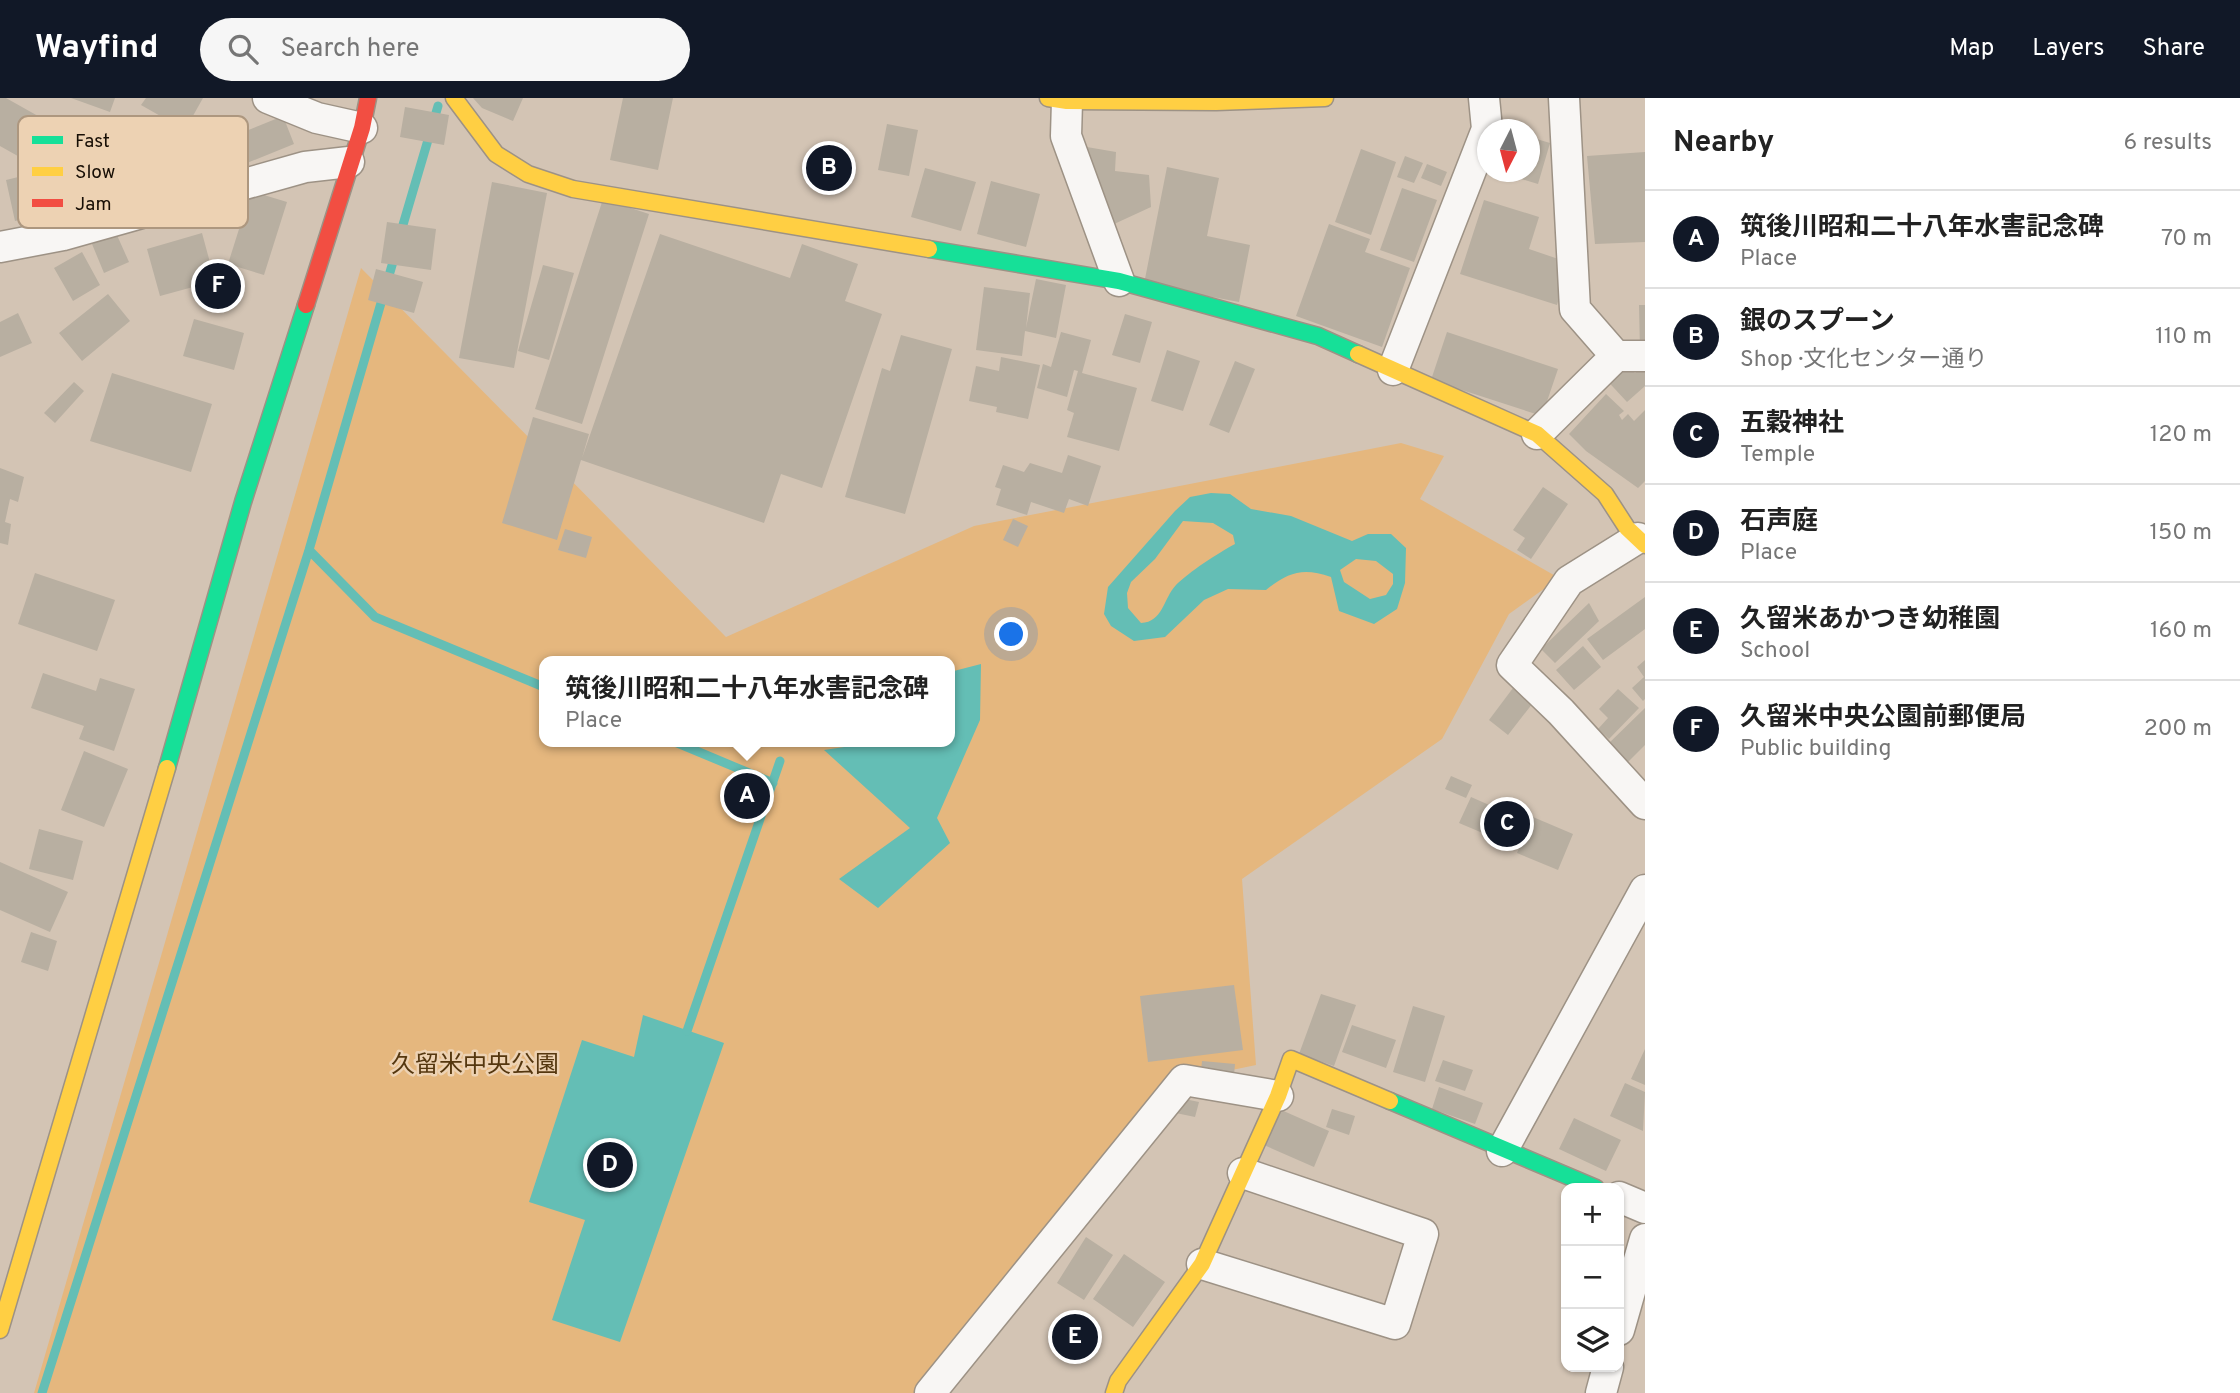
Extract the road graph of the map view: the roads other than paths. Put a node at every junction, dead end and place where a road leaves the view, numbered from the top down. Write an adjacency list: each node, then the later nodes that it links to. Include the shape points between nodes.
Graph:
1 (268, 98): 8 (street, via 317,118)
2 (368, 98): 8 (main road)
3 (454, 98): 13 (main road, via 496,154 528,174 573,189)
4 (1325, 98): 7 (main road, via 1216,102)
5 (1485, 98): 15 (street, via 1488,129)
6 (1564, 98): 14 (street, via 1575,309)
7 (1057, 99): 13 (street)
8 (362, 128): 9 (main road)
9 (349, 162): 10 (street, via 305,167); 29 (main road, via 243,502)
10 (248, 183)
11 (87, 228): 12 (street)
12 (0, 247)
13 (1119, 281): 15 (main road, via 1318,336)
14 (1631, 356): 16 (street)
15 (1393, 370): 16 (main road)
16 (1537, 433): 17 (main road, via 1605,495)
17 (1641, 542): 18 (street, via 1569,581 1512,665)
18 (1645, 804)
19 (1645, 890): 21 (street)
20 (1278, 1096): 21 (main road, via 1291,1059); 22 (main road); 31 (street, via 1184,1080)
21 (1502, 1151): 23 (main road)
22 (1243, 1173): 27 (main road); 27 (street, via 1423,1234 1395,1324)
23 (1583, 1183)
24 (1624, 1199): 25 (street)
25 (1645, 1208)
26 (1645, 1239): 28 (street)
27 (1202, 1264): 32 (main road)
28 (1624, 1312)
29 (0, 1330)
30 (1607, 1372): 33 (street)
31 (930, 1393)
32 (1114, 1393)
33 (1601, 1393)

